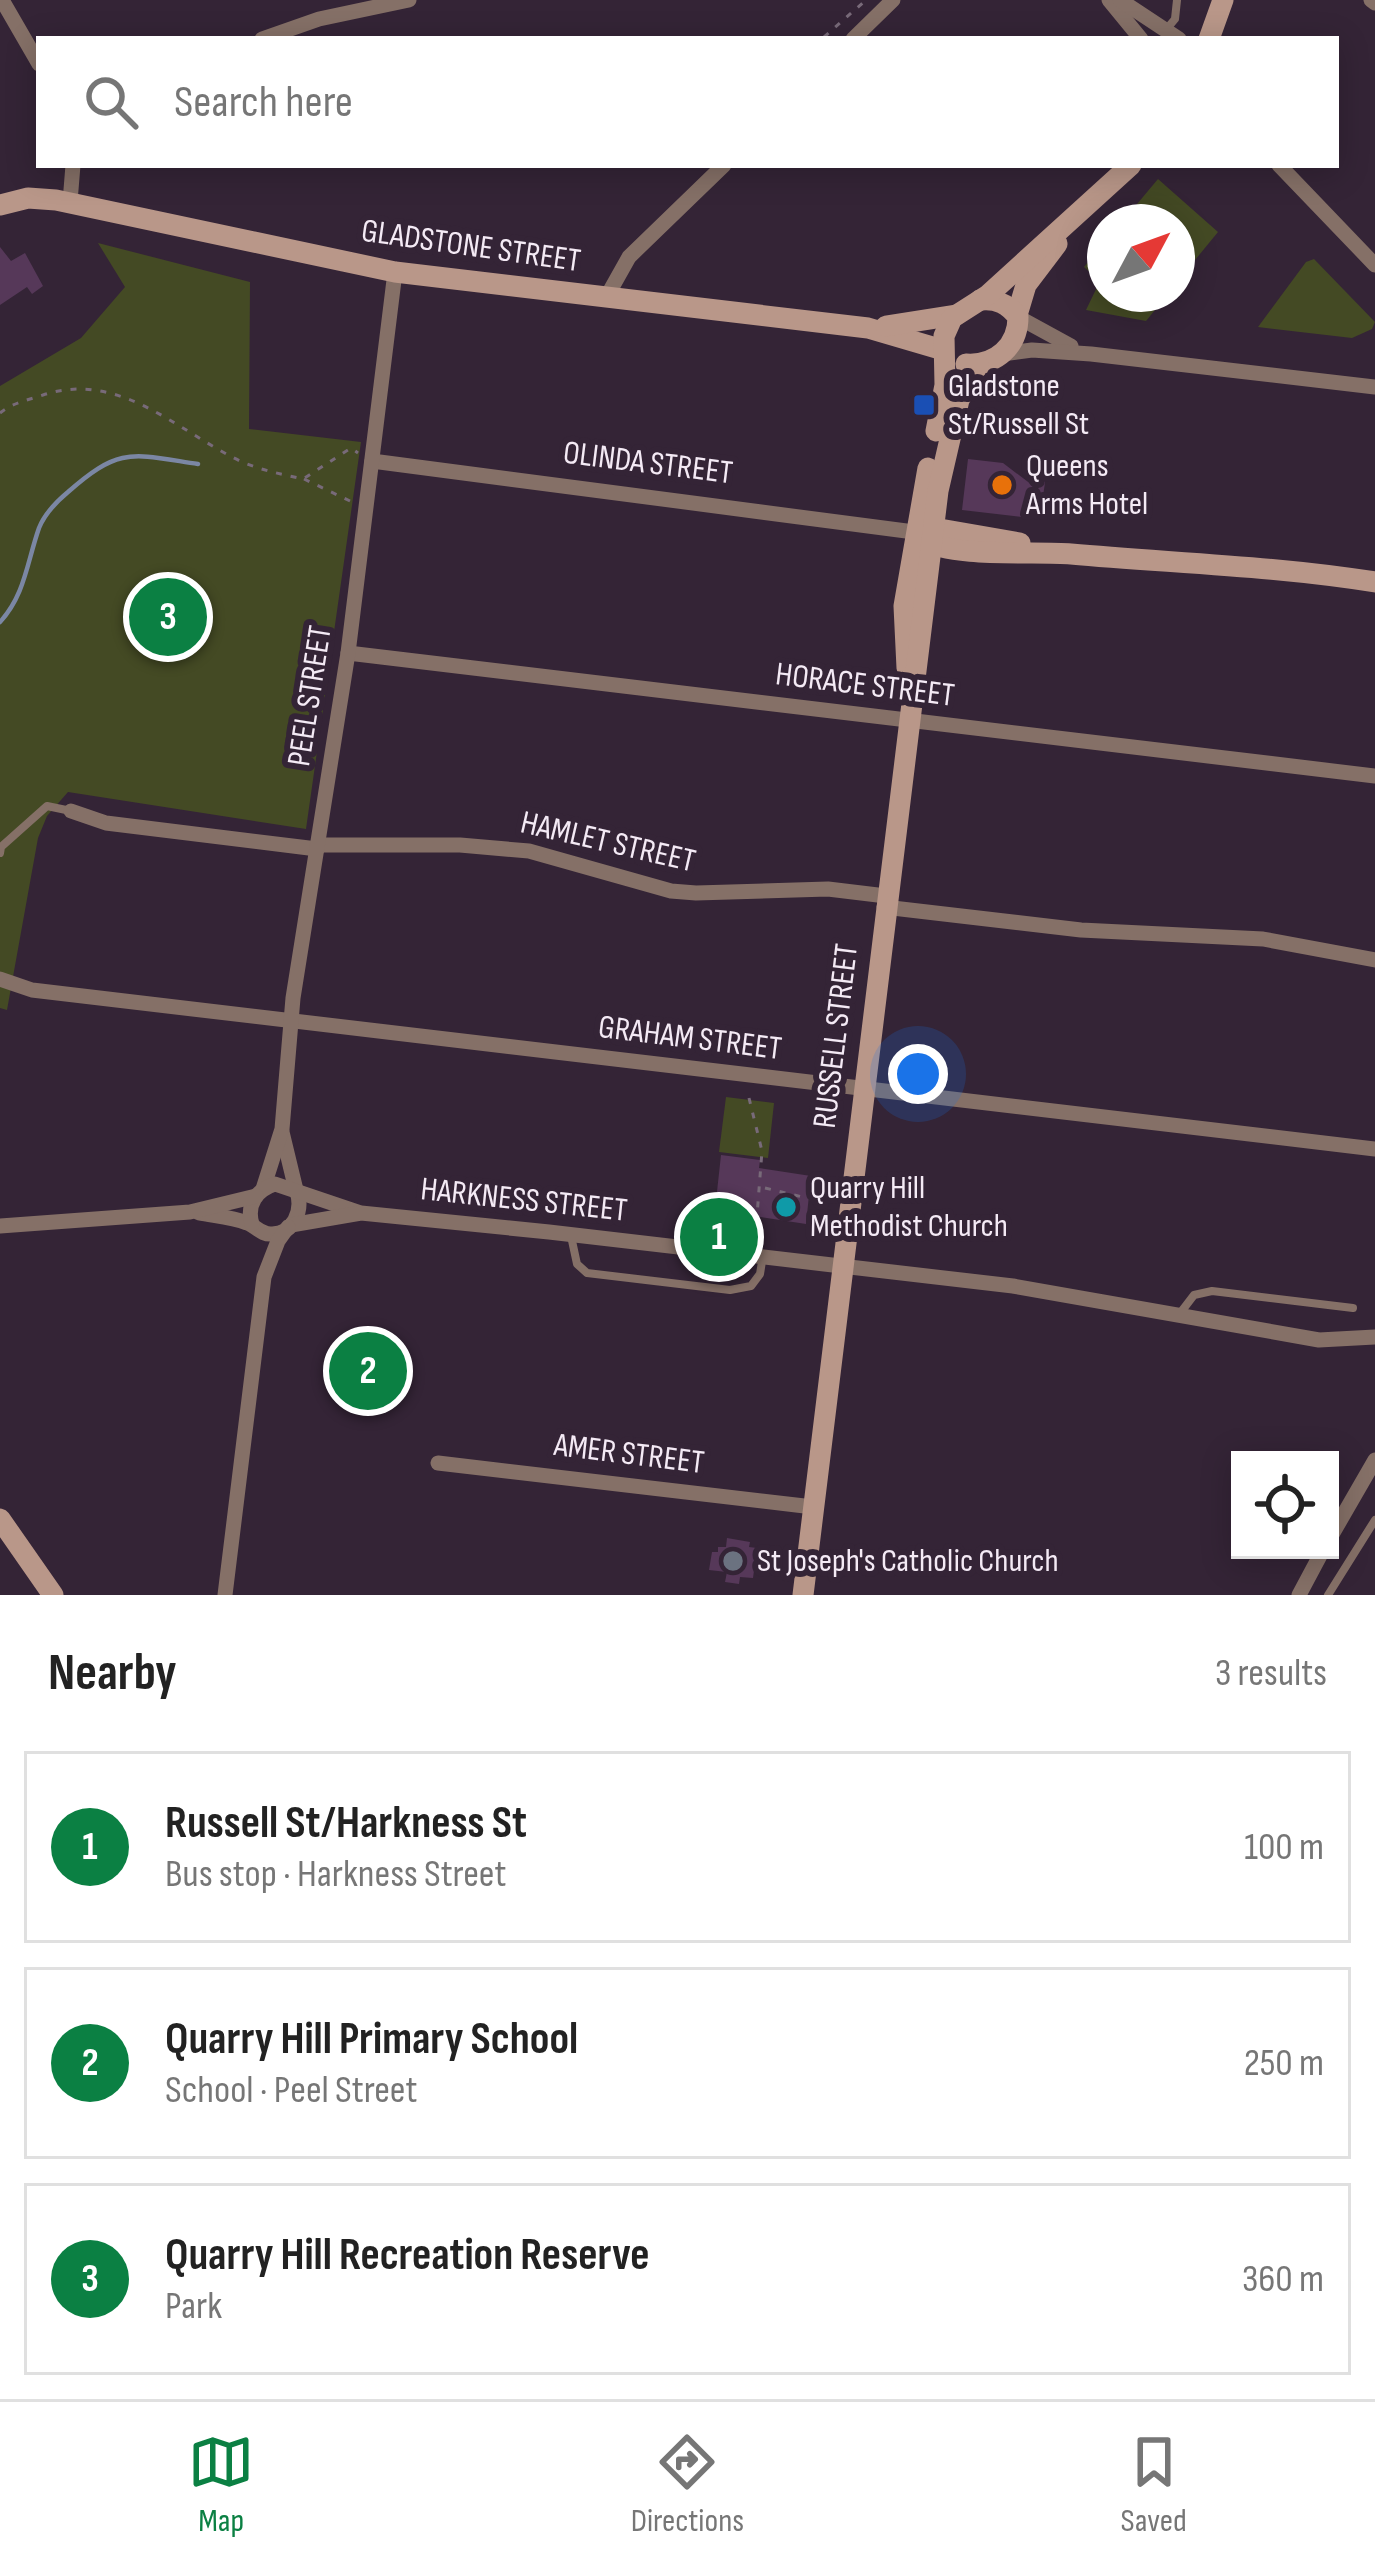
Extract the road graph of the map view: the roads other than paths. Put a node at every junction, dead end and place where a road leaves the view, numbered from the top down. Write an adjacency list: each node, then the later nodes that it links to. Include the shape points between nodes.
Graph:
1 (2, 0): 13 (street)
2 (409, 0): 8 (street)
3 (893, 0): 10 (street)
4 (1109, 0): 11 (street)
5 (1120, 0): 9 (street)
6 (1177, 0): 9 (lane)
7 (1223, 0): 12 (main road)
8 (285, 34)
9 (1172, 35)
10 (856, 36)
11 (1139, 36)
12 (1210, 36)
13 (36, 59)
14 (73, 168): 20 (street)
15 (721, 168): 24 (street, via 629,257)
16 (1108, 168): 19 (main road)
17 (1129, 168): 19 (main road)
18 (1282, 168): 22 (street)
19 (1093, 197): 25 (main road); 27 (main road, via 1026,285)
20 (70, 202): 21 (main road, GLADSTONE STREET); 23 (main road, GLADSTONE STREET)
21 (0, 205)
22 (1375, 265)
23 (395, 272): 24 (main road, GLADSTONE STREET); 34 (street, PEEL STREET)
24 (606, 298): 28 (main road, GLADSTONE STREET)
25 (980, 300): 26 (main road); 27 (main road, via 1000,302)
26 (956, 315): 28 (main road, GLADSTONE STREET); 29 (main road)
27 (1017, 316): 30 (street); 31 (main road, via 1016,338)
28 (868, 328): 29 (main road, GLADSTONE STREET)
29 (944, 351): 32 (main road); 35 (main road, RUSSELL STREET)
30 (1091, 354): 31 (street); 33 (street)
31 (1000, 355): 32 (main road)
32 (978, 365): 35 (main road, RUSSELL STREET, via 951,427)
33 (1375, 387)
34 (373, 461): 35 (street, OLINDA STREET); 39 (street, PEEL STREET)
35 (927, 535): 36 (main road, OLINDA STREET); 40 (main road, RUSSELL STREET)
36 (1132, 561): 37 (main road, OLINDA STREET); 38 (main road, OLINDA STREET)
37 (1375, 582)
38 (1375, 596)
39 (348, 653): 40 (street, HORACE STREET); 43 (street, PEEL STREET)
40 (908, 710): 41 (street, HORACE STREET); 45 (main road, RUSSELL STREET)
41 (1375, 776)
42 (71, 811): 43 (street, HAMLET STREET, via 106,823); 44 (lane, via 47,806)
43 (317, 847): 45 (street, HAMLET STREET, via 529,851 670,891 809,888); 48 (street, PEEL STREET)
44 (0, 853)
45 (885, 902): 46 (street, HAMLET STREET, via 1081,930 1263,938); 49 (main road, RUSSELL STREET)
46 (1375, 960)
47 (0, 980): 48 (street, GRAHAM STREET)
48 (290, 1019): 49 (street, GRAHAM STREET); 50 (street, PEEL STREET)
49 (863, 1089): 51 (street, GRAHAM STREET); 61 (main road, RUSSELL STREET)
50 (282, 1129): 52 (street, PEEL STREET); 53 (street, PEEL STREET)
51 (1375, 1150)
52 (297, 1191): 53 (street, via 282,1184); 55 (street, HARKNESS STREET); 58 (street, via 300,1208)
53 (260, 1193): 54 (street); 56 (street)
54 (190, 1212): 56 (street); 57 (street)
55 (361, 1213): 58 (street, HARKNESS STREET); 59 (street, HARKNESS STREET)
56 (252, 1225): 58 (street, via 266,1234); 62 (street)
57 (0, 1226)
58 (290, 1226): 62 (street)
59 (570, 1234): 60 (street, HARKNESS STREET); 60 (lane, via 587,1273 685,1285 743,1290 758,1279)
60 (763, 1255): 61 (street, HARKNESS STREET)
61 (843, 1264): 64 (street, HARKNESS STREET); 68 (main road, RUSSELL STREET)
62 (264, 1277): 74 (street)
63 (1353, 1308): 64 (lane, HARKNESS STREET, via 1212,1291 1194,1295)
64 (1180, 1313): 65 (street, HARKNESS STREET, via 1319,1340)
65 (1375, 1337)
66 (1375, 1460): 71 (street)
67 (438, 1463): 68 (street, AMER STREET)
68 (813, 1507): 75 (main road, RUSSELL STREET)
69 (0, 1519): 73 (main road)
70 (1375, 1520): 77 (lane)
71 (1339, 1522)
72 (1318, 1559): 76 (street)
73 (53, 1595)
74 (225, 1595)
75 (803, 1595)
76 (1299, 1595)
77 (1328, 1595)

